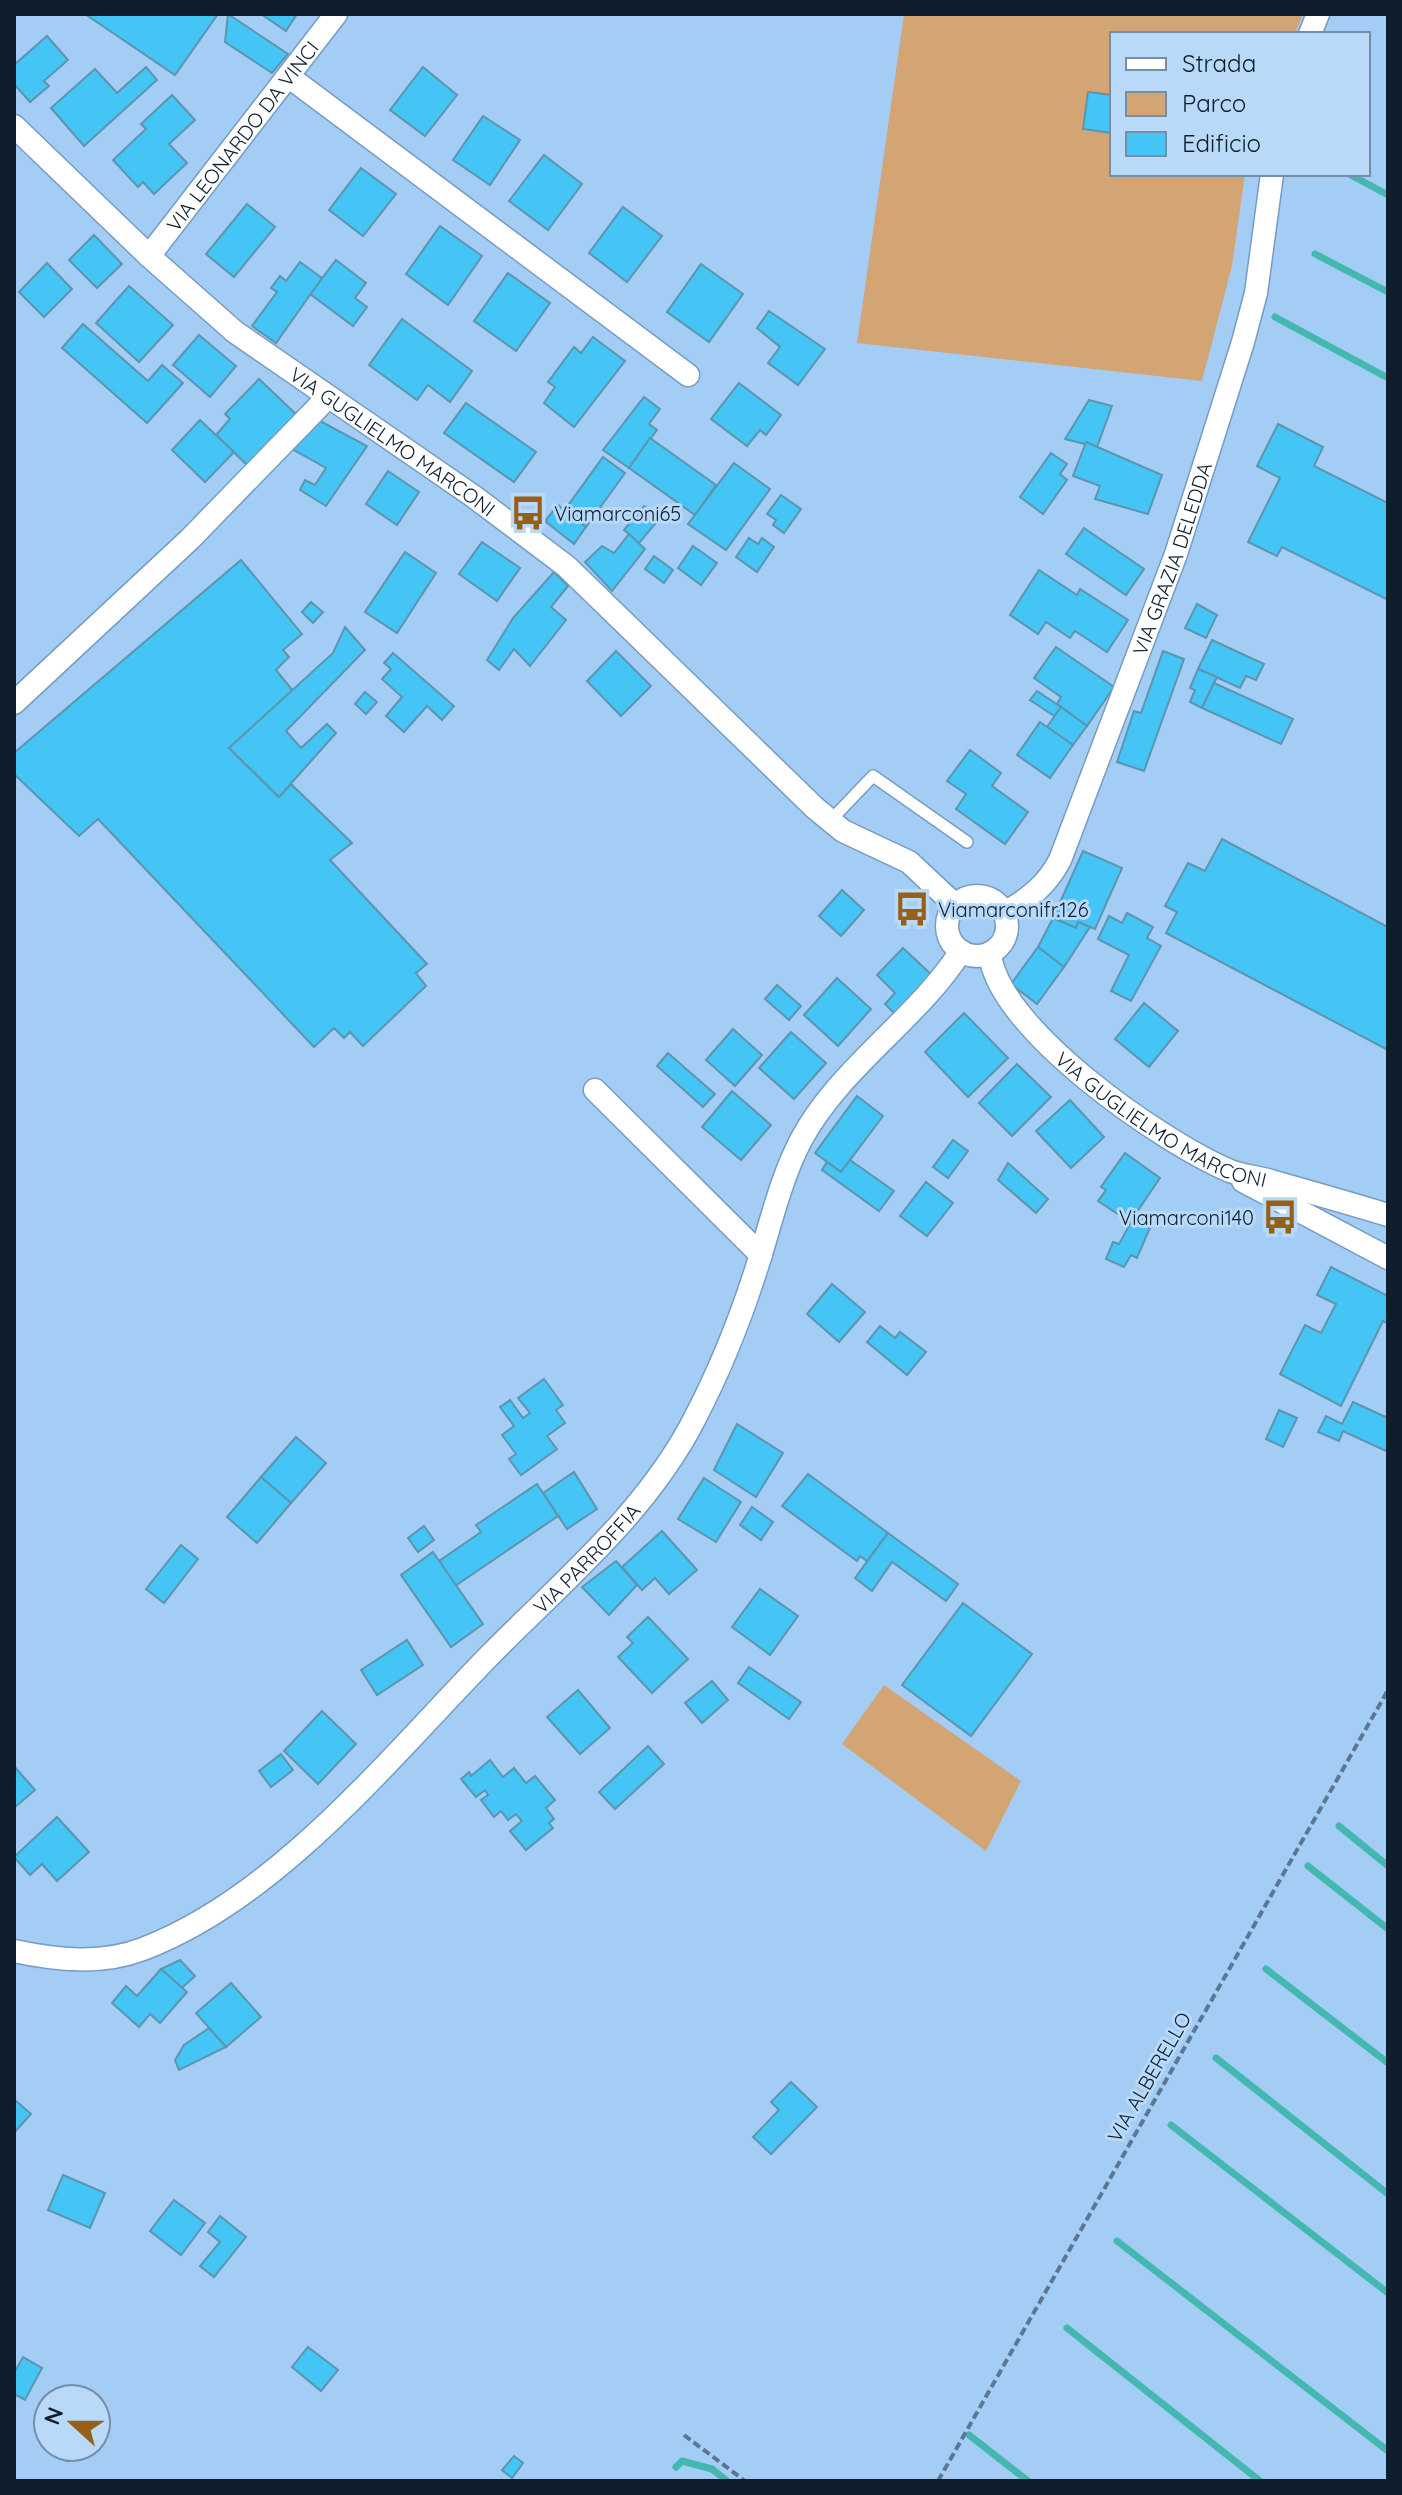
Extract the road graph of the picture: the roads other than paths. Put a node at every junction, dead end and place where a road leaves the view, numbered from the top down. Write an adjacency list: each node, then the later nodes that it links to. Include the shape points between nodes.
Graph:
1 (336, 14): 2 (street, VIA LEONARDO DA VINCI)
2 (288, 76): 5 (street, VIA LEONARDO DA VINCI); 6 (street)
3 (14, 126): 5 (street, VIA GUGLIELMO MARCONI)
4 (1272, 176): 12 (street, VIA GRAZIA DELEDDA, via 1251,313 1176,554 1060,860 1042,886)
5 (149, 256): 7 (street, VIA GUGLIELMO MARCONI, via 235,332)
6 (688, 375)
7 (327, 398): 8 (street, via 190,539); 9 (street, VIA GUGLIELMO MARCONI, via 566,566)
8 (14, 703)
9 (830, 821): 10 (lane, via 873,776); 11 (street, VIA GUGLIELMO MARCONI, via 909,862)
10 (967, 842)
11 (955, 905): 12 (street, via 984,897); 13 (street, via 947,925)
12 (1004, 913): 14 (street, via 1006,933)
13 (961, 951): 14 (street); 18 (street, VIA PARROFFIA, via 940,984 821,1108 785,1176)
14 (990, 953): 16 (street, VIA GUGLIELMO MARCONI, via 997,984 1077,1071 1156,1131)
15 (595, 1090): 18 (street)
16 (1233, 1172): 17 (street, VIA GUGLIELMO MARCONI); 19 (street, via 1250,1187)
17 (1388, 1215)
18 (761, 1255): 20 (street, VIA PARROFFIA, via 695,1418 642,1500 304,1844 223,1910 141,1950 94,1959 49,1959)
19 (1388, 1258)
20 (14, 1951)

